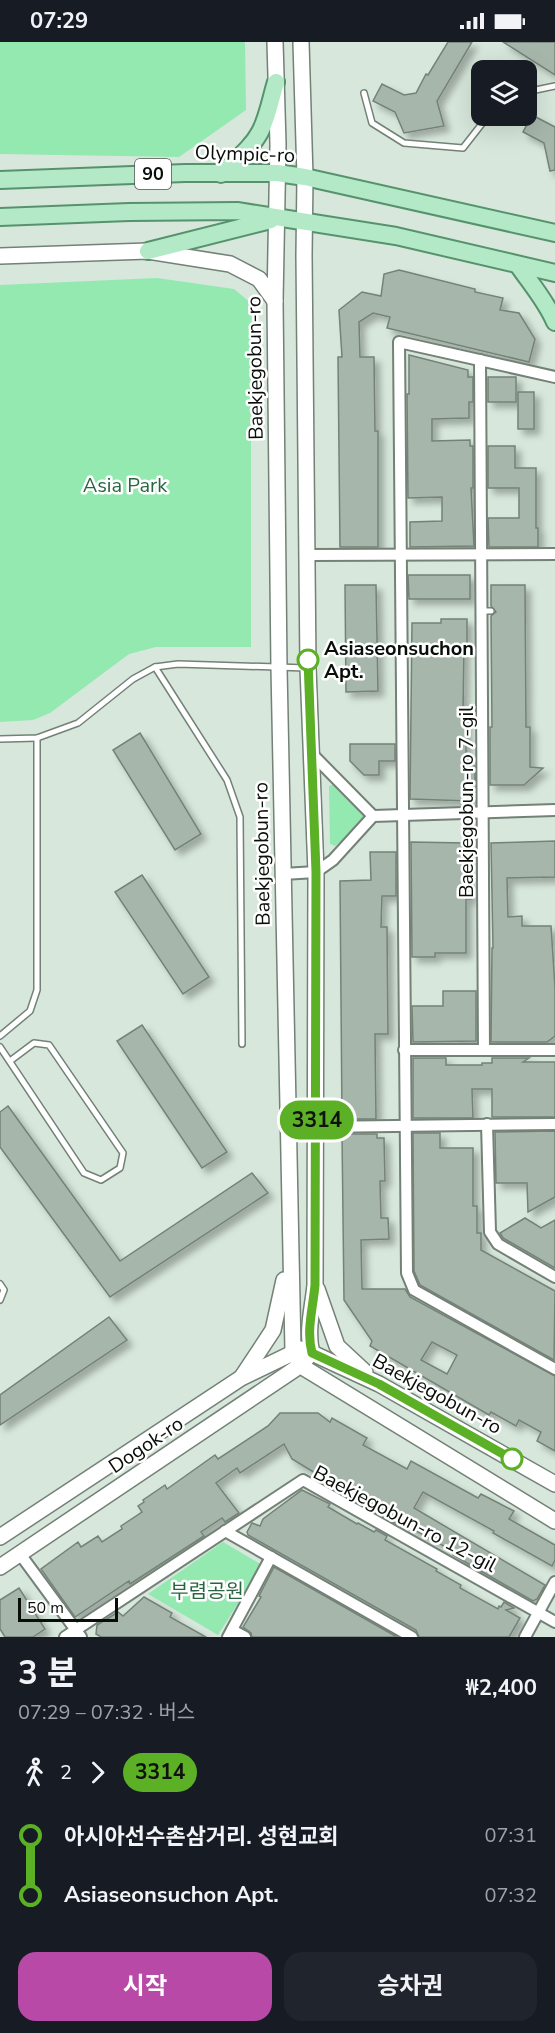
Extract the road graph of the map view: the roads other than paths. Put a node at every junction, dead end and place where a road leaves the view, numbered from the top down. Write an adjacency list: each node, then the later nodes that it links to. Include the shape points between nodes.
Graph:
1 (275, 42): 3 (main road, Baekjegobun-ro)
2 (301, 42): 10 (main road)
3 (276, 82): 8 (main road, via 259,135); 9 (main road, Baekjegobun-ro)
4 (555, 86): 5 (lane)
5 (537, 90)
6 (364, 93): 7 (lane, via 372,123 404,143 463,148)
7 (480, 126)
8 (221, 174): 9 (main road, Olympic-ro / 90); 11 (main road, Olympic-ro / 90)
9 (277, 174): 10 (main road, Olympic-ro / 90); 13 (main road, Baekjegobun-ro)
10 (305, 177): 14 (main road); 15 (main road, Olympic-ro / 90)
11 (0, 180)
12 (0, 217): 13 (main road, 90, via 237,212)
13 (278, 218): 14 (main road, 90); 16 (main road); 20 (main road, Baekjegobun-ro)
14 (305, 222): 18 (main road, 90, via 396,236); 26 (main road)
15 (555, 233)
16 (148, 250): 17 (main road); 20 (main road, via 230,264 259,279)
17 (0, 256)
18 (518, 265): 19 (main road, 90); 21 (main road, via 547,303)
19 (555, 273)
20 (275, 300): 29 (main road, Baekjegobun-ro)
21 (555, 322)
22 (480, 360): 23 (street); 24 (street, Baekjegobun-ro 7-gil); 27 (street, via 399,342)
23 (555, 377)
24 (482, 554): 25 (street); 27 (street); 35 (street, Baekjegobun-ro 7-gil, via 488,690)
25 (555, 554)
26 (307, 555): 27 (street); 30 (main road)
27 (401, 555): 37 (street)
28 (155, 667): 29 (lane, via 178,664); 31 (lane, via 133,679 78,723); 41 (lane, via 227,780 240,817)
29 (279, 668): 30 (lane); 39 (main road, Baekjegobun-ro)
30 (308, 668): 33 (main road)
31 (37, 738): 32 (lane); 40 (lane, via 37,990 30,1011)
32 (0, 739)
33 (312, 754): 36 (street); 38 (main road)
34 (555, 810): 35 (street)
35 (484, 813): 37 (street); 44 (street, Baekjegobun-ro 7-gil)
36 (373, 816): 37 (street); 38 (street, via 333,860)
37 (403, 816): 43 (street)
38 (316, 872): 39 (street); 50 (main road)
39 (283, 874): 51 (main road, Baekjegobun-ro)
40 (0, 1036)
41 (242, 1044)
42 (0, 1047): 46 (lane)
43 (404, 1050): 44 (street); 49 (street)
44 (484, 1050): 45 (street)
45 (555, 1050)
46 (10, 1061): 46 (lane, via 34,1043 49,1045 123,1153 120,1168 100,1180 84,1173)
47 (487, 1124): 48 (street); 49 (street); 52 (street, via 490,1232 498,1244)
48 (555, 1124)
49 (406, 1125): 50 (street); 59 (street, via 407,1273 414,1290)
50 (317, 1127): 54 (main road)
51 (290, 1250): 57 (main road, Baekjegobun-ro); 60 (main road, via 273,1330)
52 (555, 1278)
53 (0, 1284): 55 (lane, via 4,1290)
54 (315, 1285): 56 (main road); 61 (main road, via 337,1346)
55 (0, 1300)
56 (311, 1350): 57 (main road, Dogok-ro); 58 (main road, Dogok-ro); 61 (main road, Baekjegobun-ro)
57 (293, 1351): 58 (main road, Baekjegobun-ro); 60 (main road, Dogok-ro)
58 (301, 1366): 63 (main road); 66 (main road, Dogok-ro)
59 (555, 1369)
60 (241, 1378): 65 (main road, Dogok-ro)
61 (379, 1384): 62 (main road, Baekjegobun-ro)
62 (555, 1484)
63 (553, 1516)
64 (225, 1531): 67 (street); 70 (street, Baekjegobun-ro 12-gil, via 303,1480); 72 (street, Baekjegobun-ro 12-gil)
65 (0, 1537)
66 (20, 1554): 68 (main road, Dogok-ro); 72 (street)
67 (271, 1557): 73 (street); 76 (street)
68 (0, 1567)
69 (555, 1582): 70 (street)
70 (539, 1613): 71 (street, Baekjegobun-ro 12-gil); 77 (street)
71 (555, 1622)
72 (78, 1634): 74 (street, Baekjegobun-ro 12-gil)
73 (230, 1634): 75 (street)
74 (65, 1637)
75 (244, 1637)
76 (412, 1637)
77 (525, 1637)

